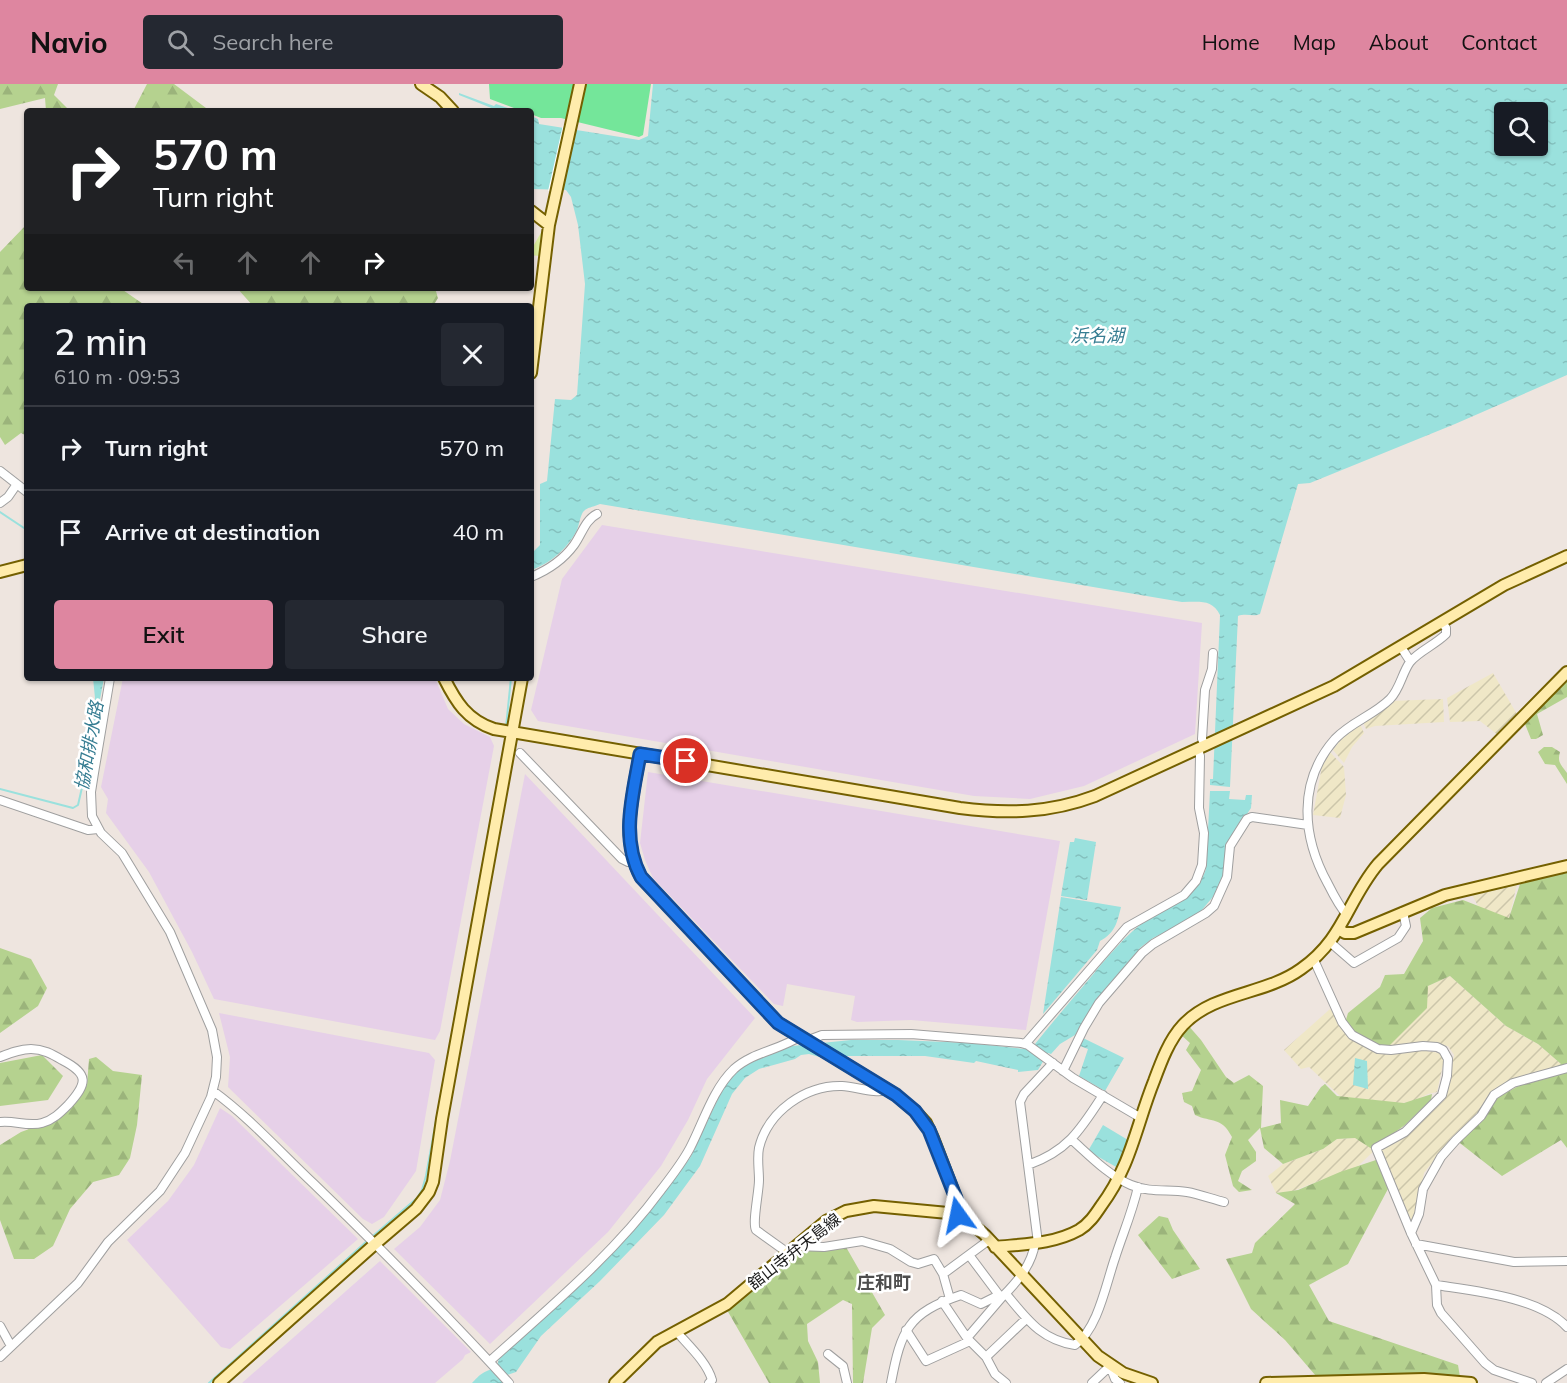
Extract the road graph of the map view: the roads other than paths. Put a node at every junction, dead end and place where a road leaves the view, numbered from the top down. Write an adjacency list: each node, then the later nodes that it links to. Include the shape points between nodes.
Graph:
1 (421, 84): 3 (street)
2 (580, 84): 5 (street)
3 (450, 108)
4 (534, 213): 5 (street)
5 (549, 225): 6 (street)
6 (534, 331)
7 (0, 471): 8 (street)
8 (17, 484): 9 (street); 10 (street)
9 (24, 490)
10 (0, 503)
11 (597, 514): 15 (street, via 587,522 566,554)
12 (1567, 556): 16 (street, via 1504,585)
13 (24, 566): 14 (street)
14 (0, 572)
15 (534, 575)
16 (1442, 622): 17 (street); 19 (street, via 1446,634)
17 (1401, 647): 19 (street); 25 (street, via 1334,686)
18 (1213, 653): 25 (street, via 1205,690)
19 (1410, 662): 29 (street, via 1390,699 1342,732 1326,751 1311,780)
20 (1567, 672): 34 (street, via 1378,864)
21 (110, 681): 30 (street, via 91,792 91,812)
22 (446, 681): 24 (street, via 460,707 472,719 486,727)
23 (522, 681): 24 (street)
24 (513, 732): 27 (street); 57 (street, via 433,1182 416,1209)
25 (1204, 746): 27 (street, via 1085,800 1044,810 1013,812 960,807); 39 (street, via 1200,756 1199,808 1204,833 1202,865 1196,882 1188,892 1127,927)
26 (520, 753): 31 (street, via 622,859)
27 (640, 754): 31 (street, via 628,833)
28 (0, 800): 30 (street, via 88,830)
29 (1308, 825): 34 (street, via 1320,870); 43 (street, via 1247,819 1230,846 1228,872 1214,906 1142,952 1102,1000)
30 (98, 829): 45 (street, via 122,853 173,938 213,1037 217,1064)
31 (633, 860): 38 (street, via 657,896 773,1018)
32 (1567, 866): 33 (street, via 1468,888)
33 (1403, 912): 35 (street, via 1354,933); 36 (street, via 1406,926 1398,938 1354,963)
34 (1347, 915): 35 (street)
35 (1340, 930): 36 (street)
36 (1331, 943): 37 (street)
37 (1314, 960): 47 (street, via 1286,978 1219,1001 1186,1022 1164,1057); 55 (street, via 1342,1022 1352,1035 1382,1049 1437,1047 1448,1059 1442,1095 1405,1132 1376,1148)
38 (805, 1040): 39 (street, via 822,1035 911,1034); 44 (street); 79 (street, via 749,1058 731,1072 683,1160 634,1224)
39 (1026, 1045): 41 (street)
40 (0, 1057): 48 (street, via 22,1050 42,1050 75,1067 83,1081 78,1094 52,1119 32,1124)
41 (1051, 1062): 43 (street); 50 (street, via 1020,1102)
42 (1567, 1068): 55 (street, via 1513,1083 1494,1095 1481,1116 1441,1157 1423,1189)
43 (1063, 1071): 46 (street)
44 (888, 1090): 54 (street, via 926,1123 959,1206); 60 (street, via 842,1086 818,1089 785,1106 774,1119 759,1148 759,1197 753,1225)
45 (213, 1092): 57 (street, via 241,1114); 75 (street, via 183,1156 160,1191 108,1242 78,1283)
46 (1102, 1095): 47 (street); 49 (street)
47 (1141, 1118): 51 (street)
48 (0, 1122)
49 (1071, 1139): 50 (street, via 1049,1156); 51 (street)
50 (1028, 1165): 56 (street)
51 (1119, 1179): 52 (street); 56 (street, via 1083,1227)
52 (1138, 1187): 53 (street, via 1186,1192); 74 (street, via 1102,1300)
53 (1224, 1202)
54 (958, 1215): 58 (street, 舘山寺弁天島線); 60 (street, 舘山寺弁天島線, via 880,1206 857,1208 831,1218)
55 (1411, 1233): 59 (street)
56 (1037, 1243): 58 (street); 64 (street)
57 (375, 1244): 79 (street); 83 (street)
58 (992, 1244): 61 (street); 64 (street, 舘山寺弁天島線)
59 (1416, 1244): 62 (street, via 1514,1262); 65 (street)
60 (792, 1250): 63 (street, via 862,1241 890,1249 918,1264 934,1259); 72 (street, 舘山寺弁天島線, via 727,1304)
61 (969, 1255): 63 (street); 66 (street)
62 (1567, 1261)
63 (943, 1274): 67 (street)
64 (1022, 1275): 66 (street); 74 (street, 舘山寺弁天島線)
65 (1436, 1285): 70 (street, via 1542,1308); 94 (street, via 1441,1313 1485,1363)
66 (1003, 1295): 67 (street, via 981,1304 961,1295); 68 (street); 73 (street)
67 (946, 1300): 71 (street, via 923,1311); 73 (street)
68 (1026, 1319): 74 (street, via 1059,1343 1075,1345); 78 (street)
69 (0, 1326): 75 (street)
70 (1567, 1327)
71 (906, 1330): 73 (street, via 926,1361); 87 (street)
72 (676, 1331): 84 (street, 舘山寺弁天島線, via 652,1346); 85 (street, via 704,1364 711,1376)
73 (968, 1339): 78 (street)
74 (1082, 1340): 80 (street, 舘山寺弁天島線)
75 (11, 1346): 77 (street)
76 (828, 1354): 86 (street, via 843,1366)
77 (0, 1357)
78 (986, 1357): 88 (street, via 995,1374)
79 (493, 1364): 82 (street)
80 (1110, 1366): 89 (street); 90 (street); 91 (street, 舘山寺弁天島線)
81 (1567, 1369): 95 (street)
82 (507, 1380)
83 (219, 1383)
84 (615, 1383)
85 (709, 1383)
86 (847, 1383)
87 (891, 1383)
88 (1006, 1383)
89 (1092, 1383)
90 (1120, 1383)
91 (1152, 1383)
92 (1266, 1383): 93 (street, via 1424,1379)
93 (1471, 1383)
94 (1532, 1383)
95 (1546, 1383)

